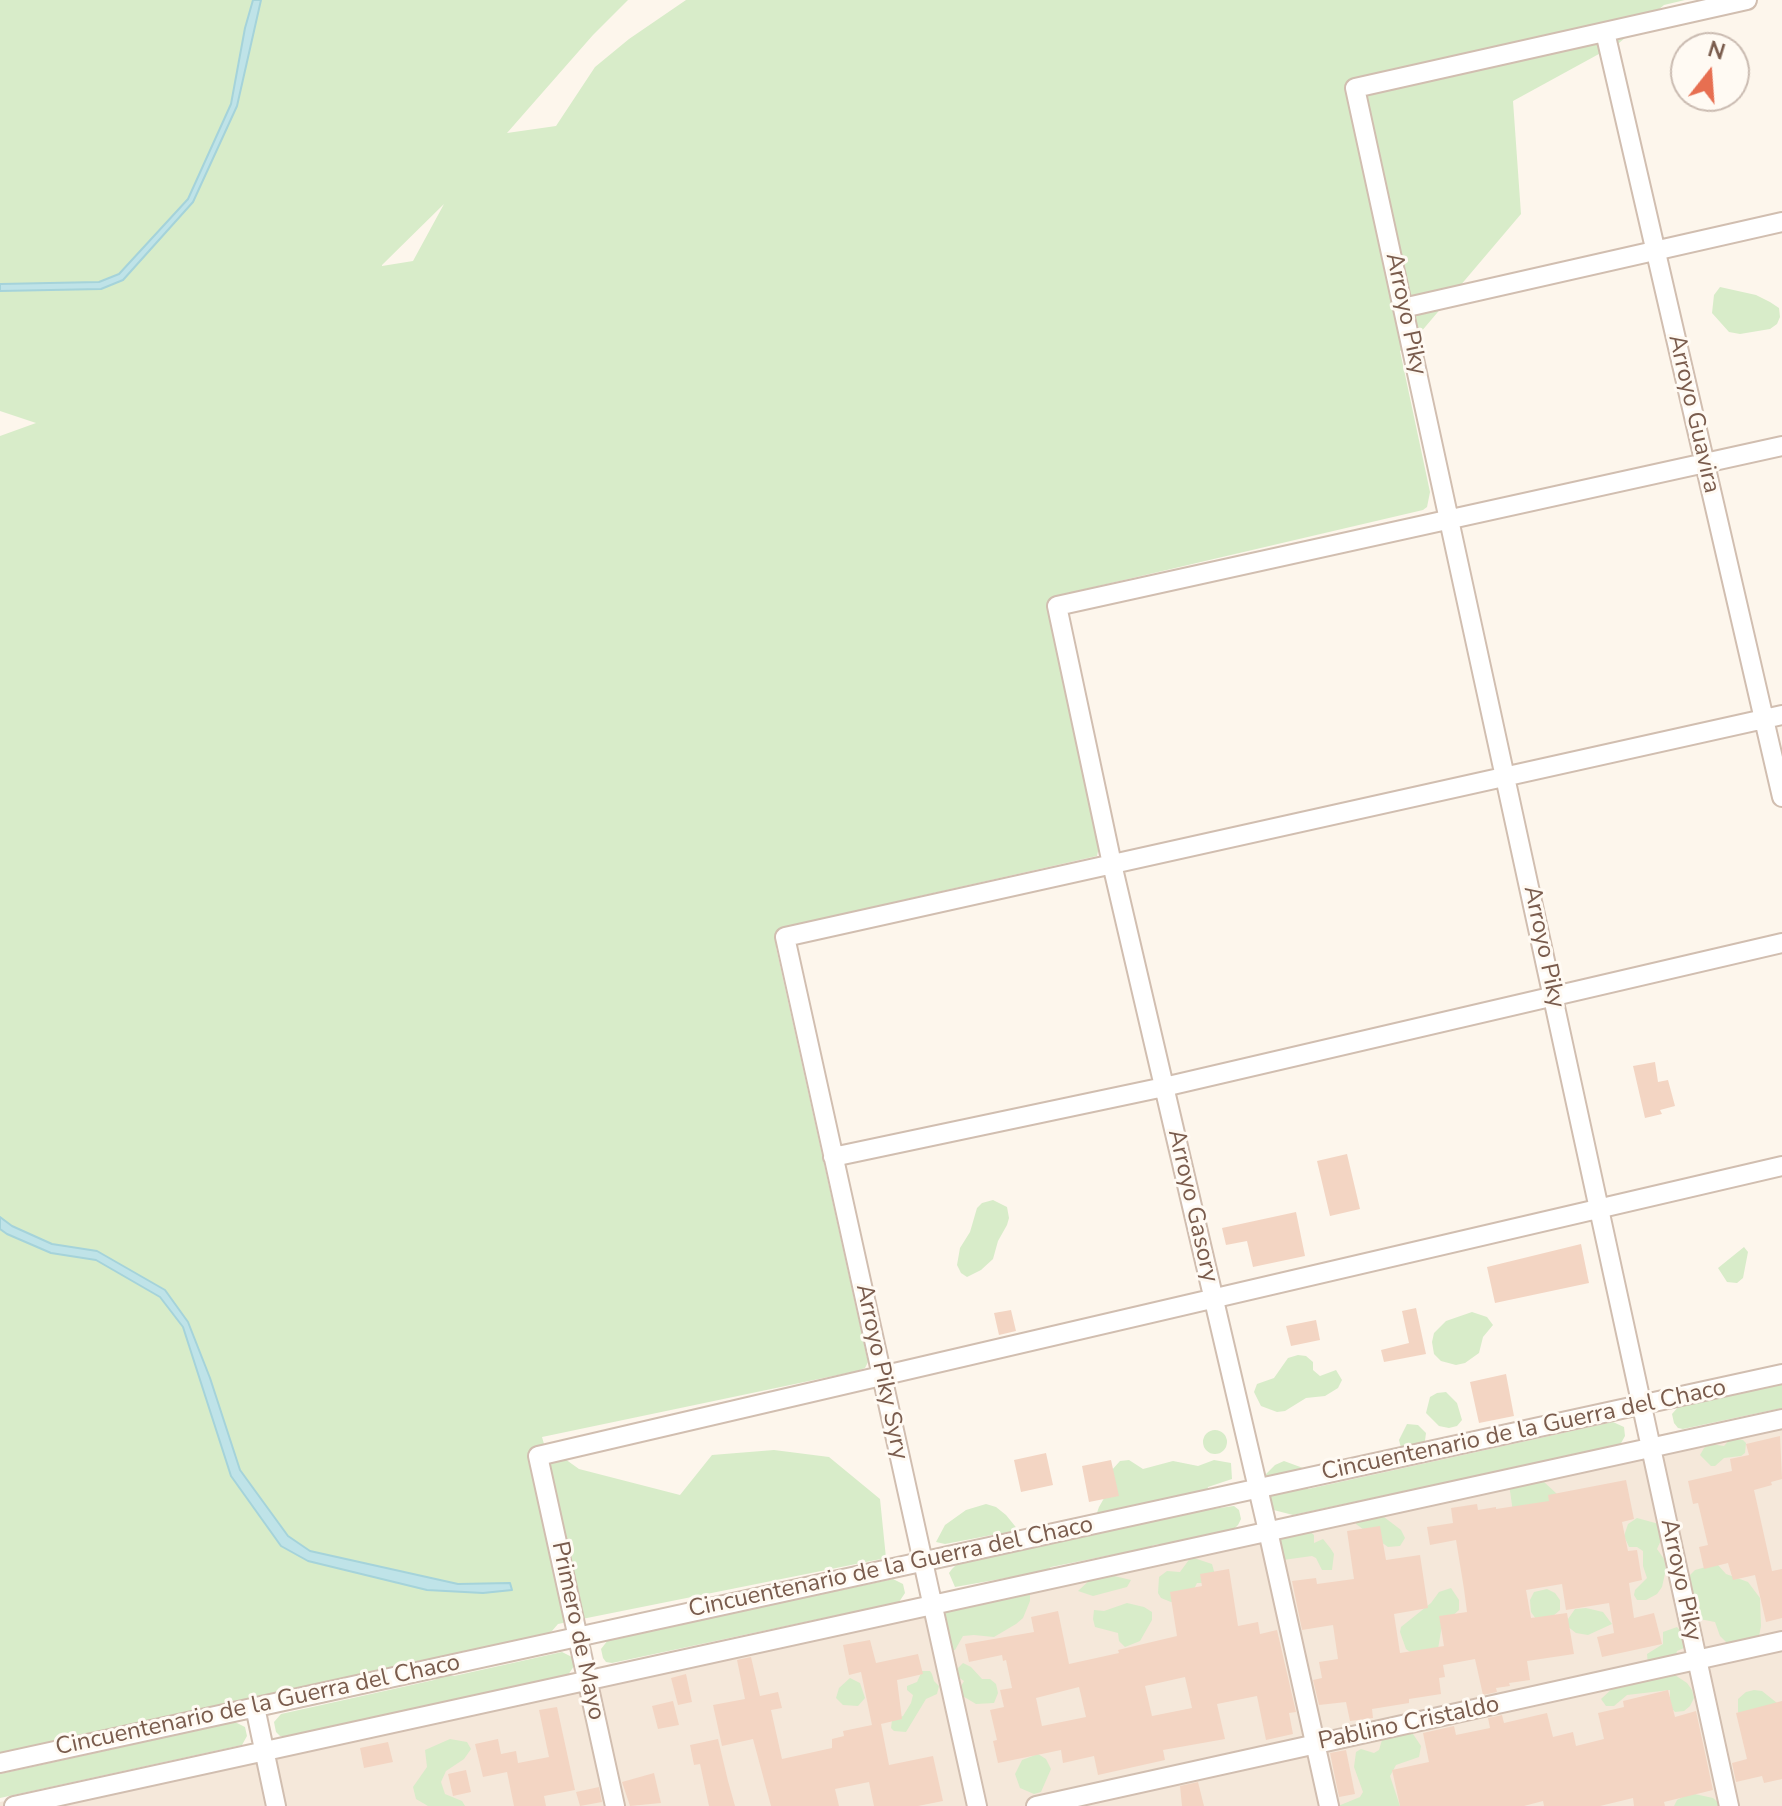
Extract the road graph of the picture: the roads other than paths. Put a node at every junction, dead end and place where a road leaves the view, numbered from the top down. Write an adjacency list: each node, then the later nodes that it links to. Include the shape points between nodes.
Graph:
1 (1747, 0): 2 (street)
2 (1605, 32): 4 (street, Arroyo Guavira); 5 (street, Arroyo Piky, via 1355,88)
3 (1782, 222): 4 (street)
4 (1656, 251): 5 (street); 7 (street, Arroyo Guavira)
5 (1403, 308): 8 (street, Arroyo Piky)
6 (1782, 446): 7 (street)
7 (1705, 463): 8 (street); 9 (street, Arroyo Guavira)
8 (1449, 519): 10 (street, Arroyo Piky); 12 (street, Arroyo Gasory, via 1057,606)
9 (1773, 717): 10 (street); 11 (street, Arroyo Guavira)
10 (1506, 776): 12 (street); 14 (street, Arroyo Piky)
11 (1782, 797)
12 (1112, 864): 15 (street, Arroyo Gasory); 16 (street, Arroyo Piky Syry, via 785,937)
13 (1782, 943): 14 (street)
14 (1554, 996): 15 (street); 18 (street, Arroyo Piky)
15 (1164, 1087): 16 (street); 19 (street, Arroyo Gasory)
16 (833, 1157): 21 (street, Arroyo Piky Syry)
17 (1782, 1166): 18 (street)
18 (1600, 1209): 19 (street); 22 (street, Arroyo Piky)
19 (1214, 1299): 21 (street); 25 (street, Arroyo Gasory)
20 (1782, 1374): 22 (street, Cincuentenario de la Guerra del Chaco)
21 (881, 1376): 27 (street, Arroyo Piky Syry); 29 (street, Primero de Mayo, via 538,1456)
22 (1643, 1405): 24 (street, Arroyo Piky); 25 (street, Cincuentenario de la Guerra del Chaco)
23 (1782, 1419): 24 (street, Cincuentenario de la Guerra del Chaco)
24 (1652, 1447): 26 (street, Cincuentenario de la Guerra del Chaco); 31 (street, Arroyo Piky)
25 (1258, 1490): 26 (street, Arroyo Gasory); 27 (street, Cincuentenario de la Guerra del Chaco)
26 (1268, 1531): 28 (street, Cincuentenario de la Guerra del Chaco); 34 (street, Arroyo Gasory)
27 (922, 1561): 28 (street, Arroyo Piky Syry); 29 (street, Cincuentenario de la Guerra del Chaco)
28 (932, 1605): 32 (street, Cincuentenario de la Guerra del Chaco); 40 (street, Arroyo Piky Syry)
29 (578, 1636): 32 (street, Primero de Mayo); 33 (street, Cincuentenario de la Guerra del Chaco)
30 (1782, 1641): 31 (street, Pablino Cristaldo)
31 (1697, 1660): 34 (street, Pablino Cristaldo); 43 (street, Arroyo Piky)
32 (588, 1680): 35 (street, Cincuentenario de la Guerra del Chaco); 39 (street, Primero de Mayo)
33 (255, 1707): 35 (street); 36 (street, Cincuentenario de la Guerra del Chaco)
34 (1315, 1744): 41 (street, Pablino Cristaldo); 42 (street, Arroyo Gasory)
35 (264, 1751): 37 (street, Cincuentenario de la Guerra del Chaco); 38 (street)
36 (0, 1763)
37 (14, 1806)
38 (276, 1806)
39 (615, 1806)
40 (977, 1806)
41 (1036, 1806)
42 (1329, 1806)
43 (1729, 1806)

